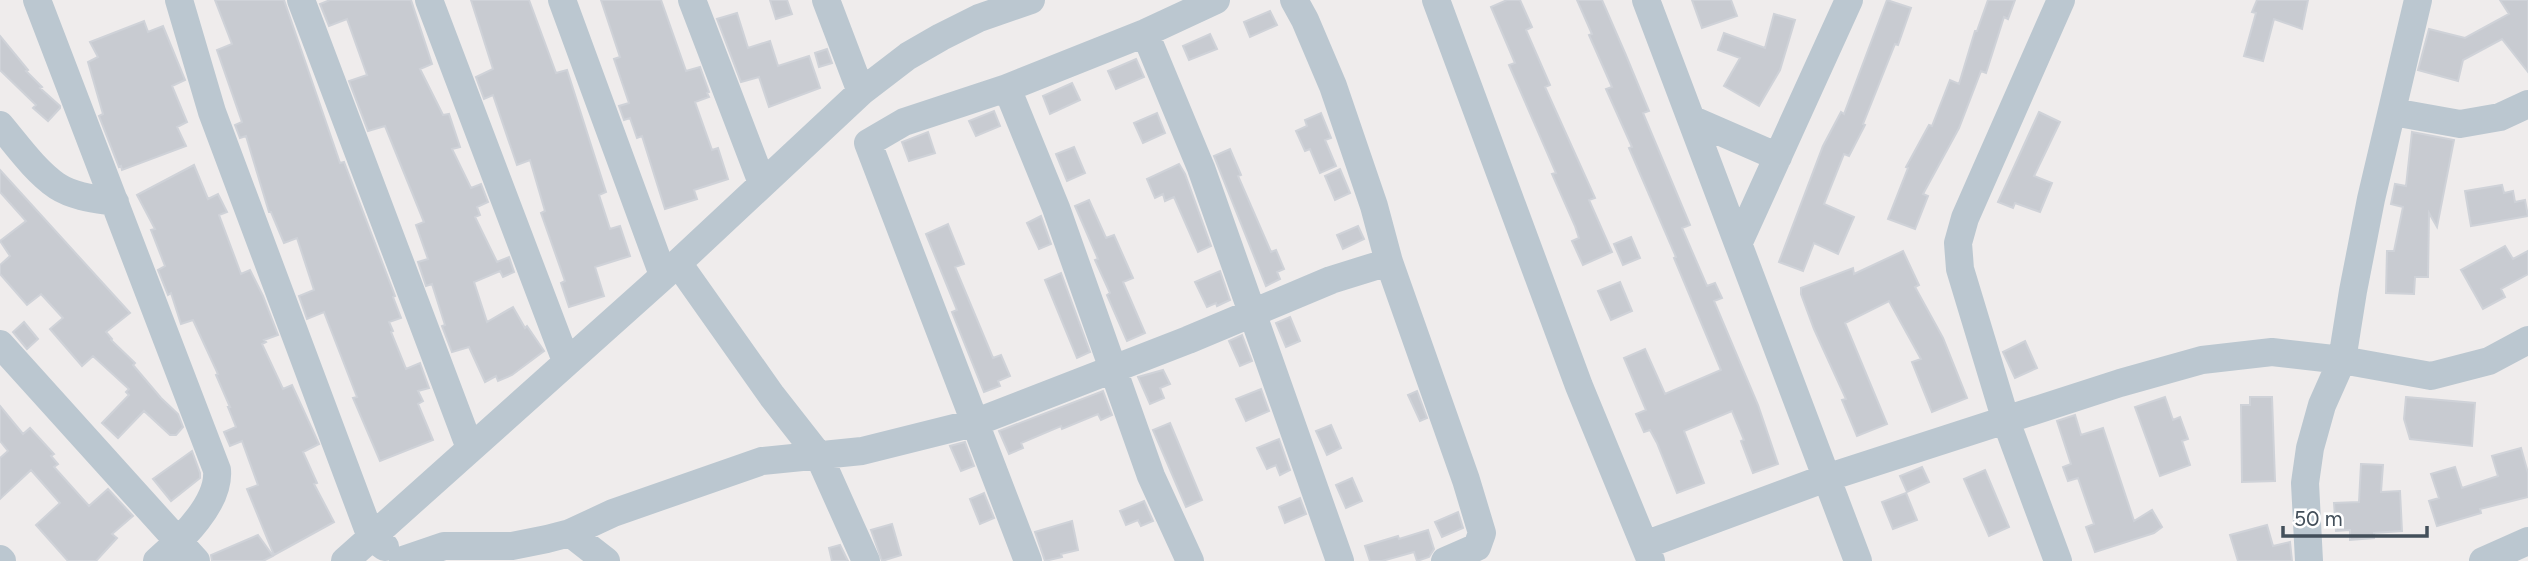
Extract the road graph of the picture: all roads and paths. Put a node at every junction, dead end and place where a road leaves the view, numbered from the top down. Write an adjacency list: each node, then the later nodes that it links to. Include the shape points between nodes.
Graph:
1 (37, 0): 26 (street)
2 (179, 0): 42 (street, via 212,112)
3 (302, 0): 38 (street)
4 (429, 0): 34 (street)
5 (562, 0): 29 (street)
6 (692, 0): 25 (street)
7 (827, 0): 18 (street)
8 (1031, 0): 18 (street, via 941,37 908,56)
9 (1216, 0): 16 (street)
10 (1294, 0): 28 (street, via 1333,86)
11 (1436, 0): 45 (street, via 1579,386)
12 (1646, 0): 21 (street)
13 (1849, 0): 24 (street)
14 (2061, 0): 36 (street, via 1958,243 1960,269)
15 (2418, 0): 20 (street)
16 (1145, 33): 17 (street); 30 (street, via 1201,168)
17 (1007, 88): 23 (street, via 904,122); 35 (street, via 1056,208)
18 (852, 102): 23 (street); 25 (street)
19 (2528, 104): 20 (street, via 2500,117 2460,124)
20 (2393, 112): 33 (street, via 2371,199)
21 (1691, 119): 24 (street); 27 (street)
22 (0, 125): 26 (street, via 57,186)
23 (868, 143): 37 (street)
24 (1778, 157): 27 (street)
25 (762, 183): 29 (street)
26 (115, 202): 44 (street, via 217,470 214,495)
27 (1739, 242): 40 (street)
28 (1389, 262): 30 (street); 54 (street, via 1482,533 1477,547)
29 (671, 269): 34 (street); 39 (street)
30 (1251, 313): 35 (street); 53 (street)
31 (2528, 340): 33 (street, via 2489,361 2431,376)
32 (0, 344): 44 (street)
33 (2342, 360): 36 (street, via 2272,352 2202,360); 57 (street, via 2322,405 2310,449 2305,483)
34 (566, 361): 38 (street)
35 (1112, 368): 37 (street); 52 (street, via 1151,476)
36 (2006, 421): 40 (street); 56 (street)
37 (974, 423): 39 (street, via 863,451); 51 (street)
38 (470, 448): 42 (street)
39 (819, 456): 41 (street, via 762,461 613,513); 50 (street)
40 (1826, 478): 45 (street); 55 (street)
41 (570, 533): 46 (street, via 512,546 444,546); 49 (street)
42 (371, 537): 46 (street); 48 (street)
43 (2528, 541): 58 (street)
44 (187, 552): 47 (street)
45 (1648, 553)
46 (404, 560)
47 (158, 561)
48 (345, 561)
49 (606, 561)
50 (866, 561)
51 (1028, 561)
52 (1190, 561)
53 (1340, 561)
54 (1445, 561)
55 (1858, 561)
56 (2058, 561)
57 (2309, 561)
58 (2483, 561)

